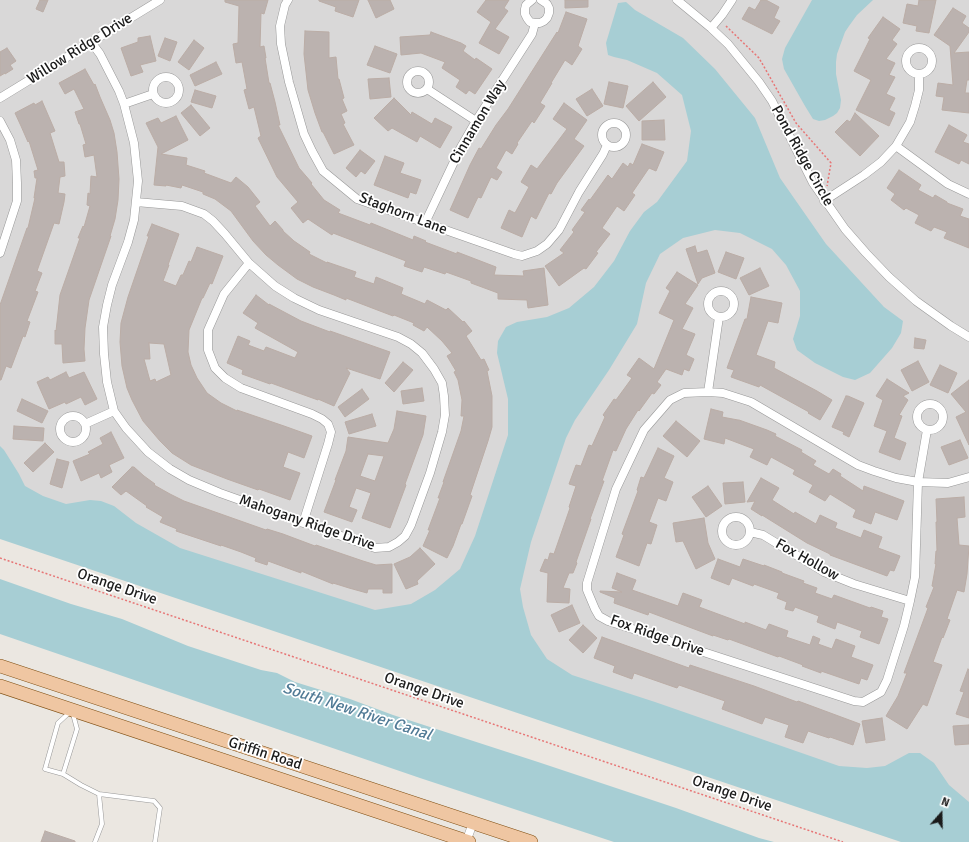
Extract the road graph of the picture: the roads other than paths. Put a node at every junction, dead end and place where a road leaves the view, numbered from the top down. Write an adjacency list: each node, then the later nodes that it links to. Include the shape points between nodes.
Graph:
1 (160, 0): 9 (street, Willow Ridge Drive)
2 (288, 0): 22 (street, Staghorn Lane, via 280,26 281,44 304,134 323,171 357,199)
3 (532, 0): 7 (street, via 526,5 525,14 530,22)
4 (541, 0): 7 (street, Cinnamon Way, via 547,4 549,13 544,21)
5 (676, 0): 8 (street, Pond Ridge Circle)
6 (732, 0): 8 (street)
7 (535, 23): 16 (street, Cinnamon Way, via 532,34)
8 (711, 28): 20 (street, Pond Ridge Circle, via 728,44 772,101)
9 (91, 42): 13 (street, Willow Ridge Drive); 14 (street, Mahogany Ridge Drive, via 100,54)
10 (919, 74): 18 (street, via 919,90 910,122)
11 (427, 89): 16 (street)
12 (153, 94): 14 (street)
13 (0, 98)
14 (124, 104): 21 (street, Mahogany Ridge Drive, via 134,143 138,181)
15 (0, 121): 23 (street, via 10,140 16,160 17,183 17,201)
16 (476, 121): 22 (street, Cinnamon Way)
17 (607, 145): 22 (street, Staghorn Lane, via 559,230 537,251 522,256 514,254)
18 (896, 146): 19 (street, via 948,184); 20 (street, via 864,175)
19 (969, 194)
20 (824, 201): 26 (street, Pond Ridge Circle, via 845,229 889,277 916,301)
21 (136, 202): 24 (street, Mahogany Ridge Drive, via 182,206 204,214 225,234); 28 (street, Mahogany Ridge Drive, via 128,242 106,305 103,327 106,382)
22 (425, 223)
23 (0, 253)
24 (249, 264): 33 (street, via 221,300 208,330 208,350 215,368 241,388 322,418 328,424 331,432 328,444); 33 (street, Mahogany Ridge Drive, via 294,298 319,310 398,337 410,344 422,353 442,383 445,415 442,432 430,473 405,536 389,547 376,548)
25 (719, 316): 27 (street)
26 (969, 337)
27 (708, 392): 32 (street, Fox Ridge Drive, via 723,393 752,402 858,465 896,478); 35 (street, Fox Ridge Drive, via 684,394 670,400 644,430 630,457 616,489 587,583 587,590 599,616 854,702 863,702 881,692 887,680)
28 (114, 411): 29 (street); 33 (street, Mahogany Ridge Drive, via 148,452 170,469 220,493)
29 (85, 424)
30 (927, 430): 32 (street)
31 (969, 477): 32 (street, Fox Ridge Drive, via 948,483)
32 (918, 482): 35 (street, Fox Ridge Drive, via 915,577)
33 (303, 523)
34 (750, 532): 35 (street, Fox Hollow, via 763,535 824,572)
35 (910, 601)
36 (0, 666): 38 (main road, Griffin Road)
37 (0, 686): 39 (main road, Griffin Road)
38 (78, 692): 39 (main road); 40 (main road, Griffin Road)
39 (72, 710): 41 (main road, Griffin Road); 42 (lane, via 77,729); 42 (lane, via 58,723 45,769)
40 (242, 747): 41 (main road); 44 (main road, Griffin Road)
41 (236, 765): 47 (main road, Griffin Road)
42 (63, 774): 43 (lane)
43 (99, 794): 45 (lane, via 102,824); 46 (lane, via 154,801 160,808)
44 (473, 823): 47 (street); 48 (main road, Griffin Road)
45 (95, 842)
46 (155, 842)
47 (467, 842)
48 (531, 842)

